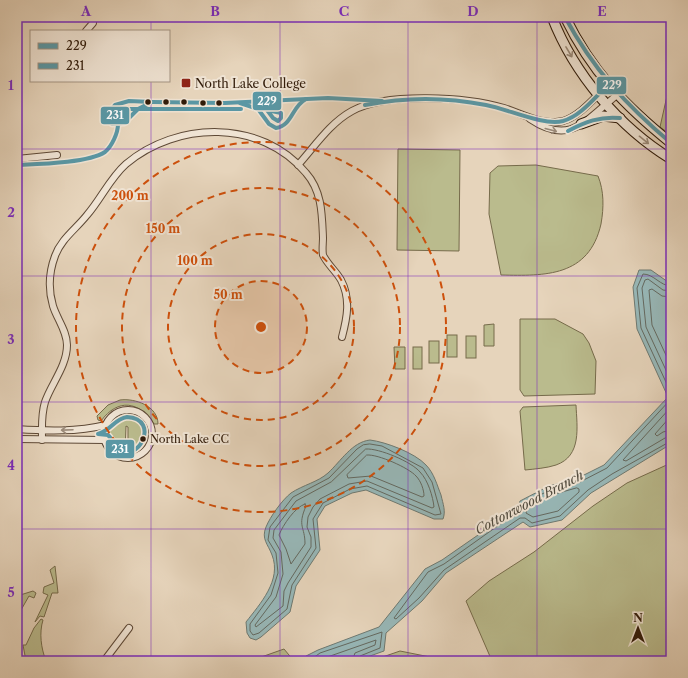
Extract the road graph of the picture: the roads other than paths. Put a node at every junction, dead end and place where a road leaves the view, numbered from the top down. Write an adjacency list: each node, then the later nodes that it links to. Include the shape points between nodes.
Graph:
1 (552, 17): 6 (main road, one-way to 6, via 576,63)
2 (565, 17): 5 (main road, via 596,70)
3 (93, 20): 4 (street)
4 (87, 30)
5 (608, 85): 6 (street); 7 (main road)
6 (599, 94): 8 (main road); 9 (street, via 572,117 563,121 539,120)
7 (617, 95): 8 (street); 12 (main road, via 637,116)
8 (606, 104): 10 (main road); 11 (street)
9 (524, 115): 11 (street, one-way to 11, via 541,127 555,132 568,132); 16 (street, via 503,108 461,101 382,101 364,106 341,119)
10 (620, 118): 11 (main road, via 603,116); 15 (main road, one-way to 15, via 645,141)
11 (581, 124)
12 (671, 143)
13 (57, 156): 14 (street)
14 (17, 159)
15 (671, 159)
16 (298, 165): 17 (street, via 314,184 322,208 323,254 341,280 347,297 347,316); 20 (street, via 273,146 256,139 239,134 210,131 174,137 158,143 139,154 115,175 87,215 62,243 51,269 53,306 63,327 67,345 61,368 45,401)
17 (342, 337)
18 (106, 425): 20 (street, one-way to 20, via 90,429); 23 (street); 23 (street, via 116,413 132,410 146,418 152,432 148,447 132,457 114,453)
19 (17, 429): 20 (street)
20 (42, 431): 22 (street)
21 (17, 439): 22 (street)
22 (42, 440): 23 (street)
23 (105, 440)
24 (129, 628): 25 (street)
25 (104, 661)

